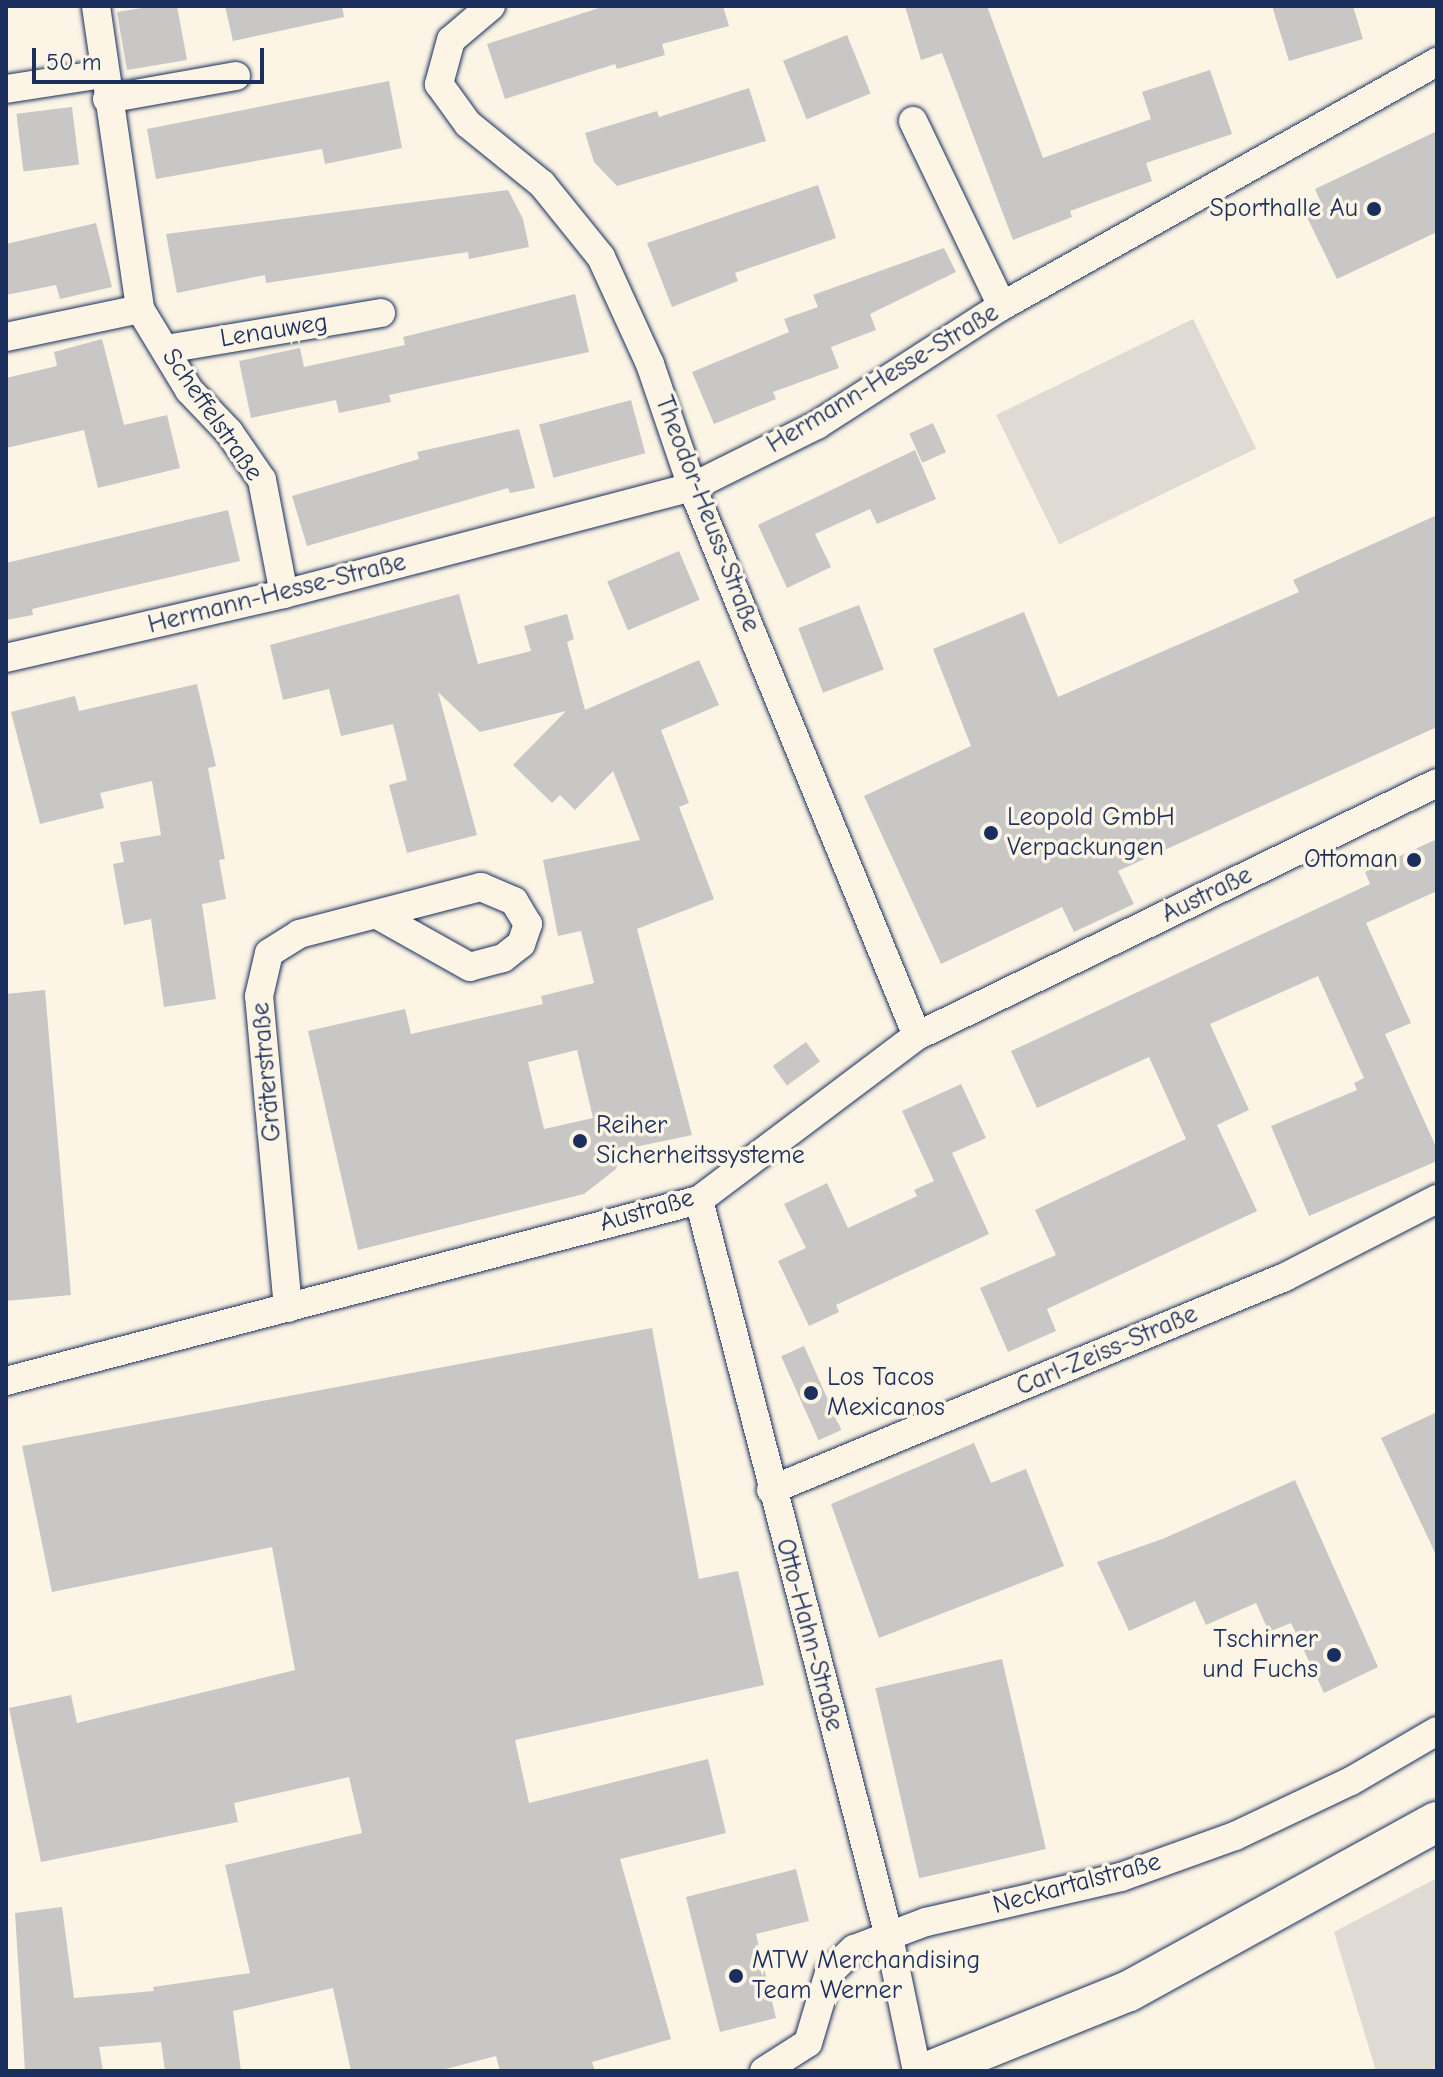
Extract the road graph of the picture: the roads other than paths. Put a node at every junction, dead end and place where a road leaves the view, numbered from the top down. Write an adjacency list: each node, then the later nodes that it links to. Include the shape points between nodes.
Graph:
1 (96, 6): 5 (street, Scheffelstraße)
2 (491, 6): 13 (street, Theodor-Heuss-Straße, via 451,40 439,84 468,124 542,184 601,257 650,364)
3 (1437, 62): 8 (street, Hermann-Hesse-Straße)
4 (236, 76): 5 (street)
5 (105, 87): 6 (street); 9 (street, Scheffelstraße)
6 (6, 89)
7 (913, 121): 8 (street)
8 (1002, 306): 13 (street, Hermann-Hesse-Straße, via 817,425)
9 (140, 309): 11 (street); 12 (street, Scheffelstraße)
10 (381, 313): 12 (street, Lenauweg)
11 (6, 337)
12 (166, 349): 14 (street, Scheffelstraße, via 189,390 229,432 262,480)
13 (692, 487): 14 (street, Hermann-Hesse-Straße); 18 (street, Theodor-Heuss-Straße)
14 (284, 594): 15 (street, Hermann-Hesse-Straße)
15 (6, 658)
16 (1437, 783): 18 (street, Austraße)
17 (379, 916): 21 (street, Gräterstraße, via 299,934 269,953 259,996)
18 (917, 1036): 20 (street, Austraße)
19 (1437, 1199): 23 (street, Carl-Zeiss-Straße, via 1285,1277)
20 (699, 1200): 21 (street, Austraße); 23 (street, Otto-Hahn-Straße)
21 (288, 1308): 22 (street, Austraße)
22 (6, 1381)
23 (771, 1490): 26 (street, Otto-Hahn-Straße)
24 (1437, 1731): 26 (street, Neckartalstraße, via 1351,1781 1235,1836 1121,1877 926,1922)
25 (1437, 1822): 29 (main road, via 1129,1991)
26 (889, 1937): 27 (street, Neckartalstraße, via 839,1959 823,1986 808,2043); 28 (street, Otto-Hahn-Straße)
27 (764, 2071)
28 (917, 2071)
29 (930, 2071)

